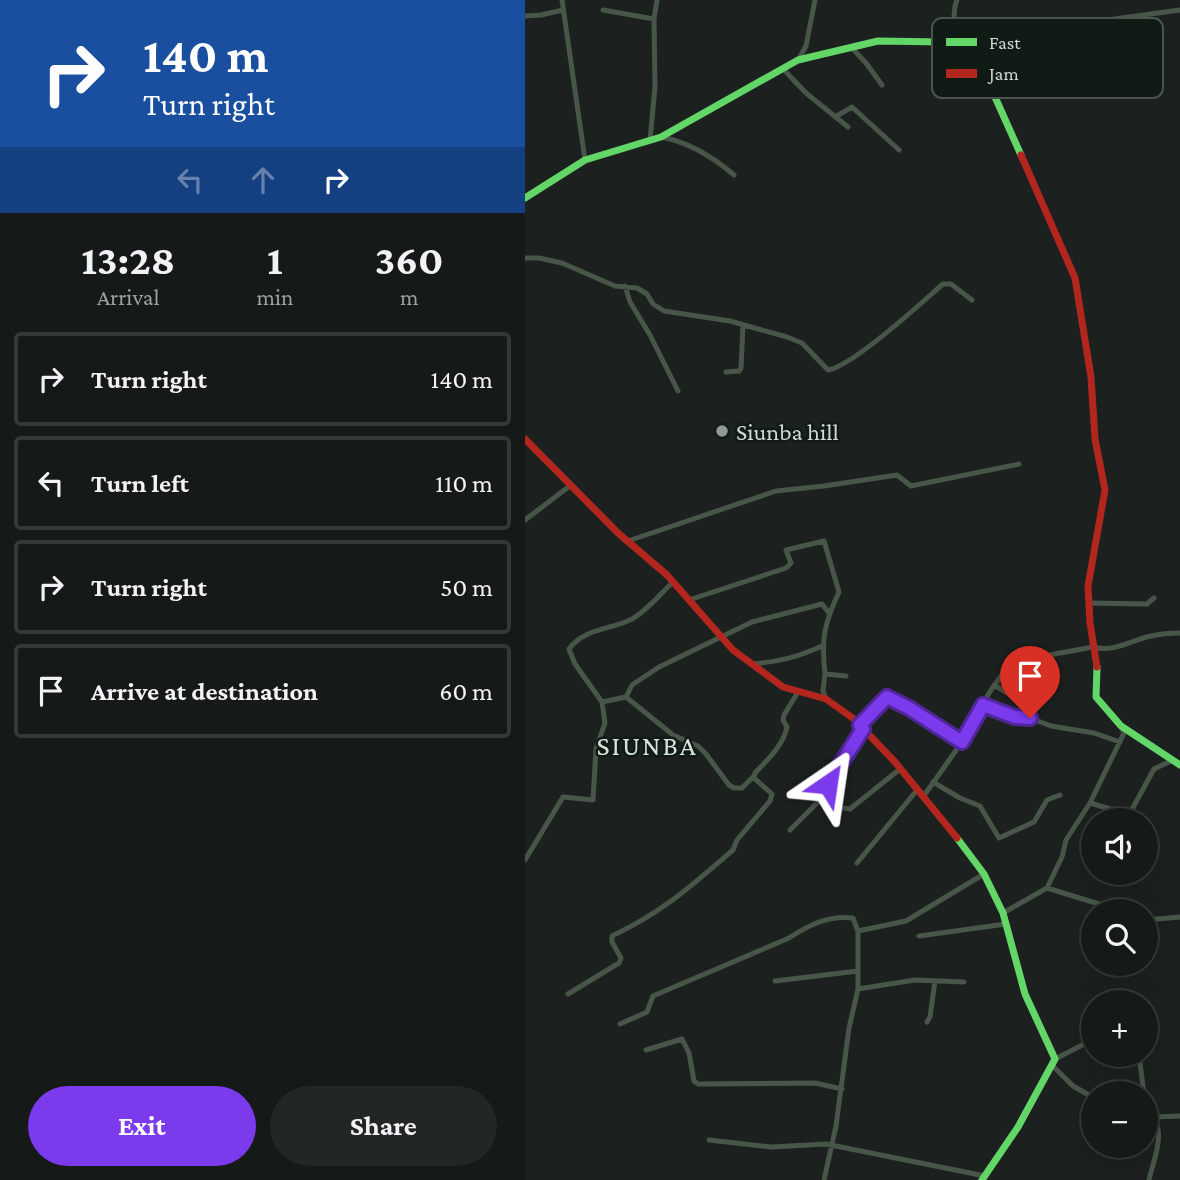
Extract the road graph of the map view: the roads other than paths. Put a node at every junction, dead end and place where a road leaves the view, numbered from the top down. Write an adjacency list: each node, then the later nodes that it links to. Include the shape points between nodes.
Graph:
1 (562, 0): 5 (street)
2 (657, 0): 11 (street)
3 (815, 0): 14 (street, via 806,46)
4 (957, 0): 9 (street)
5 (563, 10): 8 (street); 23 (street)
6 (603, 10): 11 (street)
7 (1180, 10): 10 (street)
8 (525, 16)
9 (955, 18)
10 (1122, 18)
11 (654, 19): 21 (street)
12 (932, 41): 13 (street, via 878,41)
13 (851, 47): 14 (street); 16 (street)
14 (798, 60): 15 (street)
15 (783, 69): 18 (street); 20 (street)
16 (882, 85)
17 (995, 98): 40 (street, via 1075,278 1105,490)
18 (835, 117): 19 (street); 22 (street, via 852,107)
19 (848, 127)
20 (661, 136): 21 (street); 24 (street, via 716,159)
21 (650, 140): 23 (street)
22 (899, 150)
23 (585, 160): 25 (street)
24 (734, 174)
25 (525, 198)
26 (525, 258): 27 (street, via 562,263)
27 (625, 286): 29 (street, via 643,290 664,311); 31 (street)
28 (972, 300): 29 (street, via 951,284 943,284 857,355 828,370 801,343)
29 (743, 325): 30 (street, via 741,368)
30 (726, 372)
31 (678, 391)
32 (525, 439): 34 (street)
33 (1019, 464): 36 (street, via 911,486 897,475 776,491)
34 (571, 485): 35 (street); 36 (street)
35 (525, 520)
36 (628, 541): 37 (street)
37 (673, 582): 39 (street); 54 (street, via 642,613 582,635 569,649)
38 (1154, 598): 40 (street, via 1147,604)
39 (689, 600): 41 (street, via 786,568 791,563 786,550 824,541 839,586); 43 (street)
40 (1089, 603): 45 (street)
41 (829, 612): 43 (street, via 822,604 804,608 753,622); 44 (street)
42 (1180, 633): 45 (street)
43 (722, 638): 46 (street); 51 (street, via 659,667 632,685)
44 (822, 646): 46 (street, via 777,663); 47 (street)
45 (1093, 647): 49 (street, via 1013,661); 56 (street, via 1096,697)
46 (751, 664): 50 (street)
47 (825, 674): 48 (street); 52 (street)
48 (846, 676)
49 (994, 685): 53 (street, via 1021,701); 55 (street)
50 (797, 692): 52 (street); 63 (street, via 783,715 786,735)
51 (626, 697): 54 (street); 63 (street, via 673,736 698,746 734,788 742,788)
52 (826, 699): 57 (street)
53 (1037, 701)
54 (601, 702): 70 (street, via 605,723 596,749 593,800 563,797)
55 (983, 705): 58 (street); 59 (street)
56 (1121, 726): 59 (street); 60 (street)
57 (861, 727): 58 (street, via 884,699 891,697); 62 (street); 69 (street, via 817,803)
58 (962, 742): 64 (street)
59 (1120, 742): 67 (street)
60 (1173, 760): 61 (street); 67 (street, via 1154,769 1131,813)
61 (1180, 765)
62 (900, 769): 65 (street); 68 (street, via 850,809)
63 (755, 774): 86 (street, via 772,794 770,801 733,850 675,901 612,936 620,961)
64 (933, 782): 65 (street); 66 (street, via 980,806 999,838 1034,822 1047,800)
65 (920, 793): 71 (street); 72 (street)
66 (1061, 795)
67 (1090, 803): 73 (street, via 1066,840)
68 (843, 808)
69 (790, 830)
70 (525, 860)
71 (857, 863)
72 (984, 874): 75 (street); 79 (street, via 906,921)
73 (1047, 888): 74 (street); 75 (street)
74 (1083, 899)
75 (1003, 913): 78 (street)
76 (1180, 917): 77 (street)
77 (1158, 919)
78 (1006, 924): 80 (street); 91 (street, via 1025,994)
79 (858, 931): 81 (street); 88 (street, via 853,918 833,916 653,996 647,1012)
80 (919, 936)
81 (858, 971): 82 (street); 85 (street)
82 (775, 981)
83 (935, 981): 84 (street); 85 (street); 87 (street)
84 (964, 982)
85 (858, 989): 92 (street)
86 (568, 995)
87 (927, 1022)
88 (620, 1024)
89 (1081, 1046): 91 (street)
90 (646, 1050): 92 (street, via 682,1039 698,1084 815,1083)
91 (1054, 1062): 93 (street); 99 (street)
92 (842, 1089): 97 (street)
93 (1081, 1091)
94 (1158, 1115): 95 (street)
95 (1180, 1116)
96 (709, 1140): 97 (street, via 771,1147)
97 (832, 1145): 99 (street); 100 (street)
98 (1155, 1158): 101 (street)
99 (984, 1178)
100 (824, 1180)
101 (1149, 1180)

